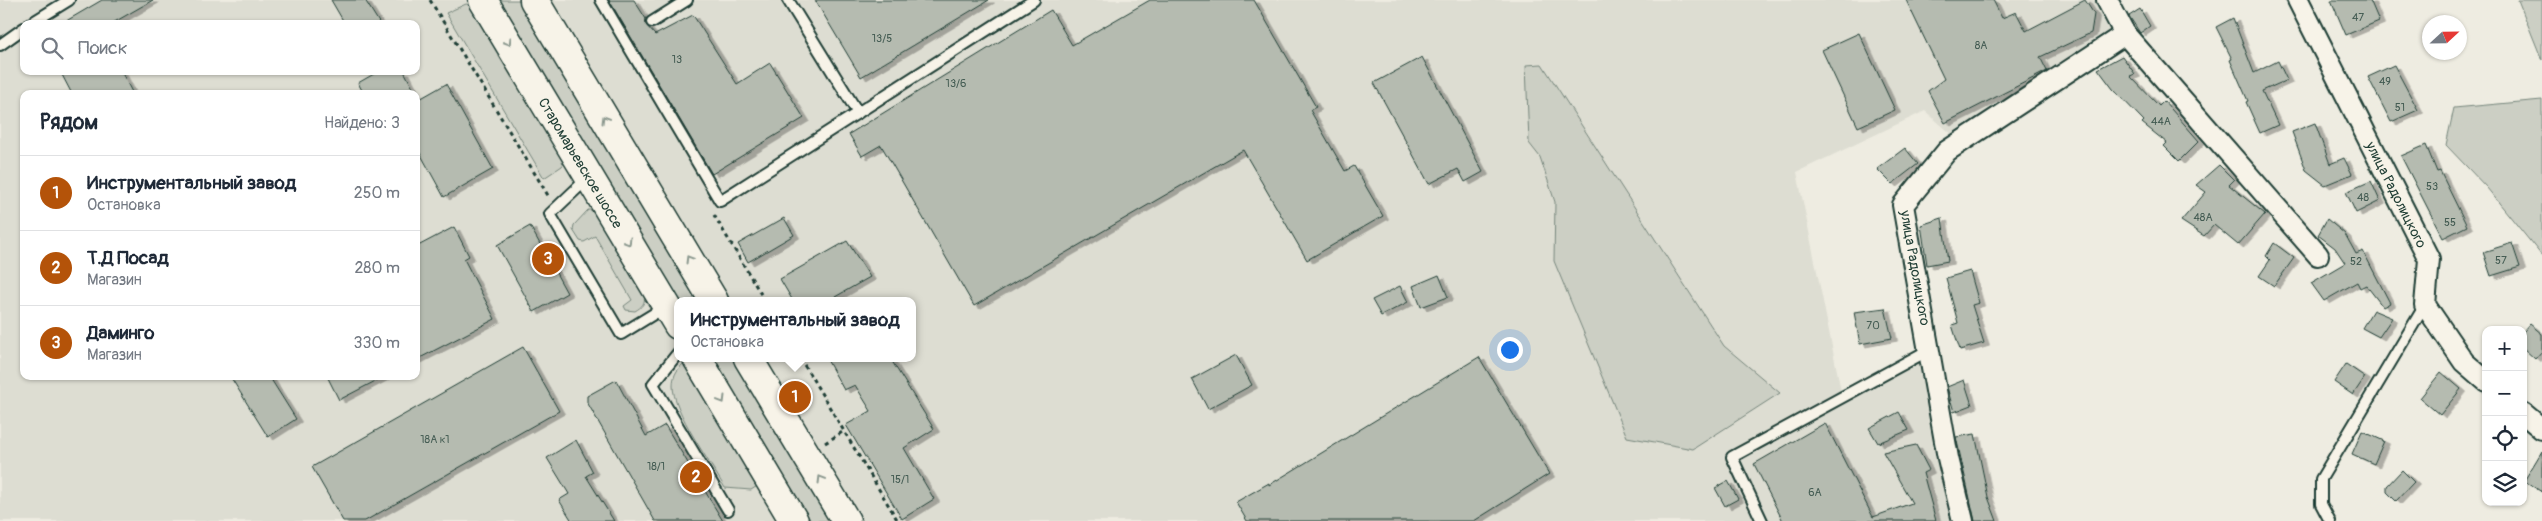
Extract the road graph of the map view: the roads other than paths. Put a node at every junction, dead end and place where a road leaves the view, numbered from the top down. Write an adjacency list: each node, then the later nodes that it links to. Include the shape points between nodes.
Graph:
1 (69, 0): 10 (lane)
2 (483, 0): 16 (main road, Старомарьевское шоссе, one-way to 16)
3 (534, 0): 18 (main road, one-way to 3)
4 (601, 0): 15 (lane, via 720,201)
5 (687, 0): 11 (lane)
6 (788, 0): 15 (lane)
7 (1034, 0): 15 (lane)
8 (2107, 0): 13 (street)
9 (2298, 0): 19 (street, улица Радолицкого, via 2429,259)
10 (36, 20)
11 (652, 22)
12 (20, 31): 14 (lane)
13 (2125, 34): 17 (street); 21 (street, улица Радолицкого, via 1947,151 1903,205)
14 (0, 46)
15 (858, 113)
16 (589, 177): 20 (main road, Старомарьевское шоссе, one-way to 20); 20 (lane, via 550,214 621,334)
17 (2318, 255)
18 (712, 297)
19 (2425, 305): 25 (street, via 2464,362); 33 (lane, via 2321,478 2321,504)
20 (672, 316)
21 (1929, 350): 31 (lane, via 1732,457); 32 (street, улица Радолицкого)
22 (674, 358): 28 (lane, via 653,384)
23 (699, 362): 29 (main road, one-way to 29)
24 (750, 362): 30 (main road, one-way to 24)
25 (2482, 378)
26 (2527, 416): 27 (street)
27 (2542, 429)
28 (728, 510)
29 (794, 521)
30 (846, 521)
31 (1762, 521)
32 (1963, 521)
33 (2330, 521)

